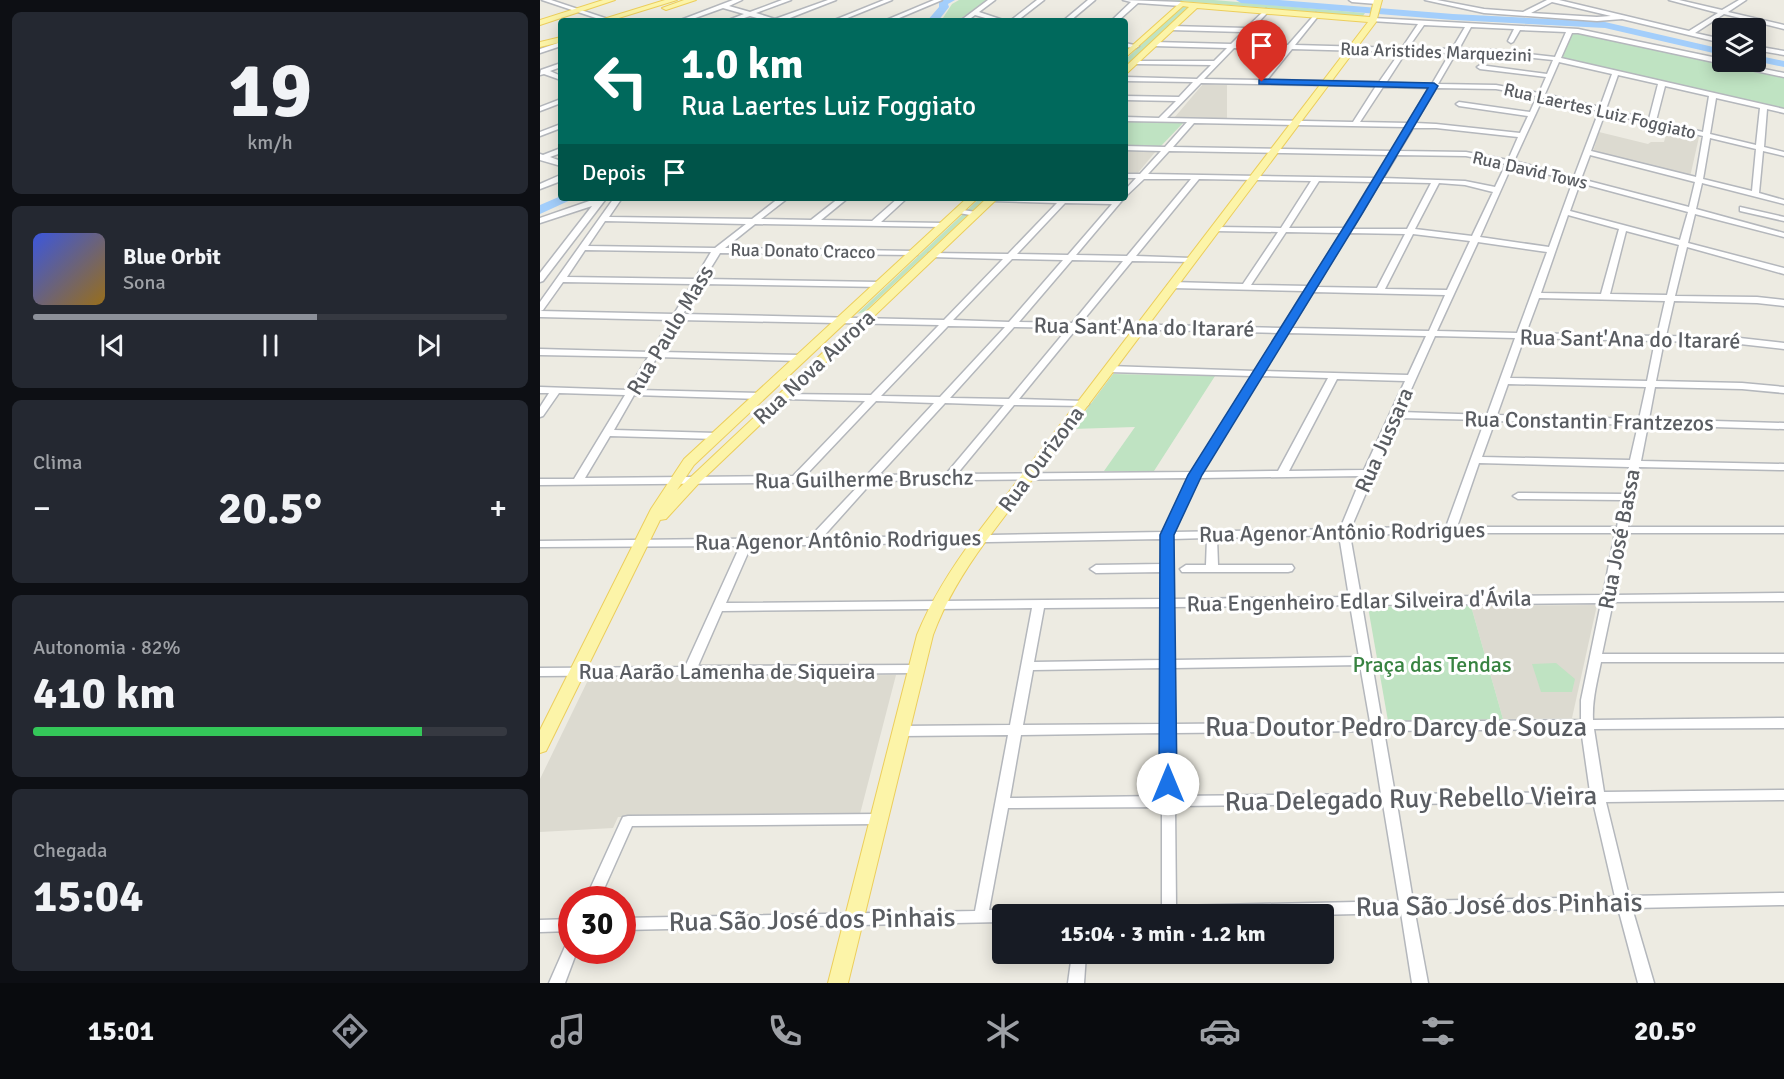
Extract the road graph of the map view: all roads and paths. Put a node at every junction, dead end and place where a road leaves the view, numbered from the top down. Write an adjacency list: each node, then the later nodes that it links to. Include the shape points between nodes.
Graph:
1 (545, 0): 23 (street)
2 (610, 0): 23 (main road)
3 (673, 0): 33 (main road)
4 (689, 0): 34 (main road)
5 (740, 0): 21 (street)
6 (788, 0): 28 (street)
7 (833, 0): 38 (street)
8 (889, 0): 39 (street)
9 (939, 0): 40 (street)
10 (992, 0): 27 (street)
11 (1041, 0): 43 (street)
12 (1092, 0): 44 (street)
13 (1126, 0): 19 (street)
14 (1352, 0): 25 (street)
15 (1428, 0): 29 (street, via 1473,10)
16 (1551, 0): 29 (street); 31 (street)
17 (1672, 0): 26 (street)
18 (1743, 0): 26 (street)
19 (1136, 1): 20 (street); 45 (street)
20 (1181, 4): 22 (main road); 63 (main road)
21 (724, 5): 28 (street); 35 (street)
22 (1195, 5): 24 (main road); 50 (main road)
23 (579, 10): 32 (street); 46 (main road)
24 (1266, 11): 30 (main road); 52 (street)
25 (1373, 12): 30 (main road); 47 (street); 66 (main road, Rua Ourizona)
26 (1724, 12): 49 (street); 55 (street)
27 (975, 13): 41 (street); 42 (street)
28 (750, 14): 36 (street); 37 (street)
29 (1524, 14): 31 (street)
30 (1316, 15): 65 (street)
31 (1621, 17): 55 (street)
32 (601, 18)
33 (613, 18)
34 (631, 18)
35 (689, 18)
36 (738, 18)
37 (765, 18)
38 (784, 18)
39 (843, 18)
40 (894, 18)
41 (968, 18)
42 (992, 18)
43 (1017, 18)
44 (1070, 18)
45 (1117, 18)
46 (540, 23)
47 (1421, 24): 48 (street); 67 (street)
48 (1469, 26): 51 (street); 69 (street)
49 (1784, 27)
50 (1171, 28): 52 (street); 61 (main road)
51 (1518, 28): 53 (street); 58 (street)
52 (1248, 30): 64 (street)
53 (1570, 31): 72 (street); 73 (street, Rua Jussara)
54 (558, 34): 59 (main road)
55 (1689, 34): 56 (street)
56 (1712, 39)
57 (558, 40): 59 (main road)
58 (1511, 41)
59 (540, 43): 60 (street)
60 (558, 44)
61 (1154, 44): 64 (street, Rua Aristides Marquezini); 74 (main road)
62 (1128, 45): 63 (street)
63 (1136, 46): 70 (main road)
64 (1233, 46): 65 (street, Rua Aristides Marquezini); 75 (street)
65 (1290, 47): 66 (street, Rua Aristides Marquezini); 87 (street)
66 (1352, 48): 67 (street, Rua Aristides Marquezini); 88 (main road, Rua Ourizona)
67 (1405, 50): 69 (street, Rua Aristides Marquezini); 90 (street)
68 (1766, 50): 71 (street)
69 (1455, 51): 73 (street, Rua Aristides Marquezini); 91 (street)
70 (1128, 53)
71 (1784, 53)
72 (1712, 59)
73 (1557, 60): 81 (street, Rua Aristides Marquezini); 83 (street, Rua Jussara)
74 (1136, 62): 75 (street); 78 (main road)
75 (1217, 63): 86 (street)
76 (558, 66): 80 (street)
77 (1480, 67): 83 (street)
78 (1128, 69)
79 (1766, 71): 82 (street)
80 (542, 72): 84 (street)
81 (1616, 73): 89 (street, Rua Aristides Marquezini); 100 (street)
82 (1784, 75)
83 (1550, 76): 92 (street, Rua Jussara)
84 (558, 77)
85 (1128, 79): 86 (street, Rua Laertes Luiz Foggiato)
86 (1199, 81): 87 (street, Rua Laertes Luiz Foggiato); 95 (street)
87 (1262, 82): 88 (street, Rua Laertes Luiz Foggiato)
88 (1327, 83): 90 (street, Rua Laertes Luiz Foggiato); 106 (main road, Rua Ourizona)
89 (1662, 83): 93 (street, Rua Aristides Marquezini); 107 (street)
90 (1383, 84): 91 (street, Rua Laertes Luiz Foggiato); 108 (street)
91 (1434, 86): 92 (street, Rua Laertes Luiz Foggiato, via 1496,87); 109 (street)
92 (1541, 95): 100 (street, Rua Laertes Luiz Foggiato); 102 (street, Rua Jussara)
93 (1713, 95): 98 (street, Rua Aristides Marquezini); 113 (street, Rua José Bassa)
94 (1128, 98): 95 (street)
95 (1182, 99): 104 (street)
96 (558, 102): 99 (street)
97 (1459, 104): 102 (street)
98 (1764, 107): 101 (street, Rua Aristides Marquezini); 115 (street)
99 (540, 109)
100 (1602, 110): 107 (street, Rua Laertes Luiz Foggiato); 120 (street)
101 (1784, 111)
102 (1531, 114): 112 (street, Rua Jussara)
103 (1128, 118): 104 (street)
104 (1162, 119): 105 (street)
105 (1192, 120): 106 (street); 116 (street)
106 (1296, 122): 108 (street); 117 (main road, Rua Ourizona)
107 (1652, 122): 113 (street, Rua Laertes Luiz Foggiato)
108 (1355, 124): 109 (street)
109 (1410, 125): 112 (street); 119 (street)
110 (558, 127): 111 (street)
111 (540, 134)
112 (1521, 135): 123 (street, Rua Jussara)
113 (1707, 135): 115 (street, Rua Laertes Luiz Foggiato); 134 (street, Rua José Bassa)
114 (1128, 148): 116 (street, Rua David Tows)
115 (1761, 148): 121 (street, Rua Laertes Luiz Foggiato); 138 (street)
116 (1166, 149): 117 (street, Rua David Tows); 126 (street)
117 (1275, 150): 119 (street, Rua David Tows); 128 (main road, Rua Ourizona)
118 (558, 151): 122 (street)
119 (1395, 152): 123 (street, Rua David Tows, via 1466,154); 132 (street)
120 (1588, 153): 131 (street); 134 (street)
121 (1784, 154)
122 (541, 157): 124 (street)
123 (1509, 162): 131 (street, Rua David Tows); 136 (street, Rua Jussara)
124 (558, 163)
125 (1128, 176): 126 (street)
126 (1142, 176): 127 (street); 137 (street)
127 (1197, 177): 128 (street); 177 (street)
128 (1252, 178): 130 (street); 163 (main road, Rua Ourizona)
129 (558, 179): 135 (street)
130 (1316, 180): 132 (street); 164 (street)
131 (1577, 180): 151 (street, Rua David Tows); 153 (street)
132 (1378, 181): 133 (street); 165 (street)
133 (1436, 181): 136 (street); 166 (street)
134 (1699, 181): 138 (street); 151 (street, Rua José Bassa)
135 (540, 187)
136 (1496, 190): 168 (street, Rua Jussara)
137 (1128, 191)
138 (1755, 195): 149 (street)
139 (597, 201): 157 (street)
140 (601, 201): 180 (street)
141 (616, 201): 155 (street)
142 (780, 201): 158 (street, Rua Paulo Mass)
143 (840, 201): 159 (street)
144 (900, 201): 160 (street)
145 (970, 201): 152 (main road, Rua Nova Aurora)
146 (990, 201): 154 (main road, Rua Nova Aurora)
147 (1063, 201): 175 (street)
148 (1119, 201): 176 (street)
149 (1784, 202)
150 (1743, 209): 156 (street)
151 (1692, 210): 167 (street, Rua David Tows); 169 (street, Rua José Bassa)
152 (959, 211): 154 (street); 161 (main road, Rua Nova Aurora)
153 (1566, 212): 162 (street); 172 (street)
154 (976, 214): 174 (main road, Rua Nova Aurora)
155 (604, 219): 158 (street); 170 (street)
156 (1784, 219)
157 (540, 221)
158 (750, 222): 159 (street); 171 (street, Rua Paulo Mass)
159 (813, 223): 160 (street)
160 (874, 224): 161 (street)
161 (944, 225): 173 (main road, Rua Nova Aurora)
162 (1623, 227): 169 (street); 190 (street)
163 (1215, 229): 164 (street); 178 (main road, Rua Ourizona)
164 (1283, 230): 165 (street); 185 (street)
165 (1347, 231): 166 (street); 186 (street)
166 (1409, 232): 168 (street); 187 (street)
167 (1784, 235)
168 (1475, 238): 172 (street); 188 (street, Rua Jussara)
169 (1684, 243): 179 (street); 191 (street, Rua José Bassa)
170 (584, 248): 171 (street, Rua Donato Cracco); 181 (street)
171 (717, 250): 173 (street, Rua Donato Cracco); 182 (street, Rua Paulo Mass)
172 (1552, 250): 189 (street)
173 (914, 253): 183 (main road, Rua Nova Aurora)
174 (932, 255): 175 (street); 197 (main road, Rua Nova Aurora)
175 (1008, 256): 176 (street); 198 (street)
176 (1070, 258): 177 (street); 199 (street)
177 (1128, 259): 178 (street); 200 (street)
178 (1191, 260): 184 (main road, Rua Ourizona)
179 (1784, 271)
180 (540, 279)
181 (561, 279): 182 (street); 193 (street)
182 (699, 282): 183 (street); 195 (street, Rua Paulo Mass)
183 (879, 285): 196 (main road, Rua Nova Aurora)
184 (1172, 285): 185 (street); 201 (main road, Rua Ourizona)
185 (1245, 288): 186 (street)
186 (1311, 290): 187 (street); 202 (street)
187 (1379, 292): 188 (street)
188 (1450, 293): 203 (street, Rua Jussara)
189 (1536, 295): 190 (street); 204 (street)
190 (1605, 296): 191 (street)
191 (1671, 297): 192 (street); 205 (street, Rua José Bassa)
192 (1784, 303)
193 (540, 308)
194 (540, 314): 195 (street, Rua Sant'Ana do Itararé)
195 (677, 317): 196 (street, Rua Sant'Ana do Itararé); 208 (street, Rua Paulo Mass)
196 (841, 320): 197 (street, Rua Sant'Ana do Itararé); 209 (main road, Rua Nova Aurora)
197 (863, 320): 198 (street, Rua Sant'Ana do Itararé); 221 (main road, Rua Nova Aurora)
198 (947, 322): 199 (street, Rua Sant'Ana do Itararé); 222 (street)
199 (1013, 323): 200 (street, Rua Sant'Ana do Itararé); 223 (street)
200 (1078, 325): 201 (street, Rua Sant'Ana do Itararé); 224 (street)
201 (1141, 326): 202 (street, Rua Sant'Ana do Itararé); 210 (main road, Rua Ourizona)
202 (1286, 330): 203 (street, Rua Sant'Ana do Itararé); 211 (street)
203 (1432, 334): 204 (street, Rua Sant'Ana do Itararé); 213 (street, Rua Jussara)
204 (1521, 336): 205 (street, Rua Sant'Ana do Itararé); 214 (street)
205 (1660, 340): 206 (street, Rua Sant'Ana do Itararé, via 1731,340); 215 (street, Rua José Bassa)
206 (1784, 346)
207 (540, 352): 208 (street)
208 (655, 355): 209 (street); 219 (street, Rua Paulo Mass)
209 (800, 358): 220 (main road, Rua Nova Aurora)
210 (1109, 369): 211 (street); 225 (main road, Rua Ourizona)
211 (1259, 373): 212 (street); 238 (street)
212 (1334, 375): 213 (street); 237 (street)
213 (1412, 378): 227 (street, Rua Jussara)
214 (1505, 381): 215 (street); 228 (street)
215 (1651, 385): 218 (street); 229 (street, Rua José Bassa)
216 (540, 390): 217 (street)
217 (556, 390): 219 (street); 226 (street)
218 (1784, 390)
219 (632, 392): 220 (street); 231 (street, Rua Paulo Mass)
220 (760, 396): 232 (main road, Rua Nova Aurora)
221 (783, 396): 222 (street); 243 (main road, Rua Nova Aurora)
222 (874, 398): 223 (street); 244 (street)
223 (943, 400): 224 (street); 241 (street)
224 (1014, 402): 225 (street); 240 (street)
225 (1084, 404): 239 (main road, Rua Ourizona)
226 (540, 414)
227 (1395, 416): 228 (street, Rua Constantin Frantzezos); 236 (street, Rua Jussara)
228 (1491, 420): 229 (street, Rua Constantin Frantzezos); 233 (street)
229 (1643, 422): 230 (street, Rua Constantin Frantzezos); 234 (street, Rua José Bassa)
230 (1784, 426)
231 (608, 434): 232 (street); 245 (street, Rua Paulo Mass)
232 (716, 436): 242 (main road, Rua Nova Aurora)
233 (1476, 460): 234 (street); 249 (street)
234 (1634, 464): 235 (street); 248 (street, Rua José Bassa)
235 (1784, 467)
236 (1368, 473): 237 (street, Rua Guilherme Bruschz); 251 (street, Rua Jussara)
237 (1282, 474): 238 (street, Rua Guilherme Bruschz)
238 (1195, 475): 239 (street, Rua Guilherme Bruschz); 254 (street)
239 (1027, 477): 240 (street, Rua Guilherme Bruschz); 255 (main road, Rua Ourizona)
240 (949, 478): 241 (street, Rua Guilherme Bruschz)
241 (870, 479): 244 (street, Rua Guilherme Bruschz); 256 (street)
242 (675, 480): 243 (street, Rua Guilherme Bruschz); 245 (street, Rua Guilherme Bruschz); 257 (main road, Rua Nova Aurora)
243 (694, 480): 244 (street, Rua Guilherme Bruschz); 257 (main road, Rua Nova Aurora)
244 (795, 480)
245 (578, 481): 246 (street, Rua Guilherme Bruschz)
246 (540, 482)
247 (1518, 496): 248 (street)
248 (1628, 497): 252 (street, Rua José Bassa)
249 (1450, 530): 251 (street, Rua Agenor Antônio Rodrigues); 252 (street, Rua Agenor Antônio Rodrigues)
250 (1784, 530): 252 (street, Rua Agenor Antônio Rodrigues)
251 (1344, 532): 253 (street, Rua Agenor Antônio Rodrigues); 267 (street)
252 (1620, 532): 266 (street, Rua José Bassa)
253 (1212, 534): 254 (street, Rua Agenor Antônio Rodrigues); 264 (street)
254 (1167, 535): 255 (street, Rua Agenor Antônio Rodrigues); 260 (street)
255 (981, 538): 256 (street, Rua Agenor Antônio Rodrigues); 270 (main road, Rua Ourizona)
256 (812, 542): 258 (street, Rua Agenor Antônio Rodrigues)
257 (642, 543): 258 (street, Rua Agenor Antônio Rodrigues); 259 (street, Rua Agenor Antônio Rodrigues); 280 (main road, Rua Nova Aurora)
258 (747, 543): 271 (street)
259 (540, 544)
260 (1167, 568): 262 (street); 268 (street)
261 (1288, 568): 264 (street)
262 (1096, 569)
263 (1186, 569): 264 (street)
264 (1212, 569)
265 (1784, 597): 266 (street, Rua Engenheiro Edlar Silveira d'Ávila)
266 (1607, 598): 267 (street, Rua Engenheiro Edlar Silveira d'Ávila); 272 (street, Rua José Bassa)
267 (1356, 601): 268 (street, Rua Engenheiro Edlar Silveira d'Ávila); 274 (street)
268 (1167, 603): 269 (street, Rua Engenheiro Edlar Silveira d'Ávila); 275 (street)
269 (1039, 604): 270 (street, Rua Engenheiro Edlar Silveira d'Ávila); 276 (street)
270 (936, 606): 271 (street, Rua Engenheiro Edlar Silveira d'Ávila); 277 (main road, Rua Ourizona)
271 (718, 607): 278 (street)
272 (1595, 658): 273 (street); 282 (street, Rua José Bassa)
273 (1784, 658)
274 (1366, 661): 275 (street); 283 (street)
275 (1167, 664): 276 (street); 284 (street)
276 (1027, 666): 286 (street)
277 (915, 669): 278 (street, Rua Aarão Lamenha de Siqueira); 285 (main road, Rua Ourizona)
278 (690, 670): 280 (street, Rua Aarão Lamenha de Siqueira)
279 (540, 672): 280 (street, Rua Aarão Lamenha de Siqueira)
280 (579, 672): 287 (main road, Rua Nova Aurora)
281 (1784, 723): 282 (street, Rua Doutor Pedro Darcy de Souza)
282 (1586, 725): 283 (street, Rua Doutor Pedro Darcy de Souza); 289 (street, Rua José Bassa)
283 (1378, 726): 284 (street, Rua Doutor Pedro Darcy de Souza); 290 (street)
284 (1168, 729): 286 (street, Rua Doutor Pedro Darcy de Souza); 291 (street)
285 (901, 731): 286 (street, Rua Doutor Pedro Darcy de Souza); 293 (main road, Rua Ourizona)
286 (1015, 731): 292 (street)
287 (540, 747)
288 (1784, 795): 289 (street, Rua Delegado Ruy Rebello Vieira)
289 (1598, 796): 290 (street, Rua Delegado Ruy Rebello Vieira); 296 (street, Rua José Bassa)
290 (1390, 799): 291 (street, Rua Delegado Ruy Rebello Vieira); 298 (street)
291 (1168, 802): 292 (street, Rua Delegado Ruy Rebello Vieira); 297 (street)
292 (1002, 803): 300 (street)
293 (878, 819): 294 (street, via 628,821); 302 (main road, Rua Ourizona)
294 (598, 886)
295 (1784, 899): 296 (street, Rua São José dos Pinhais)
296 (1622, 903): 298 (street, Rua São José dos Pinhais); 312 (street, Rua José Bassa)
297 (1168, 904)
298 (1409, 907): 299 (street, Rua São José dos Pinhais); 311 (street)
299 (1334, 909)
300 (981, 916): 301 (street, Rua São José dos Pinhais); 302 (street, Rua São José dos Pinhais)
301 (992, 916)
302 (855, 919): 303 (street, Rua São José dos Pinhais); 309 (main road, Rua Ourizona)
303 (636, 924)
304 (558, 925): 305 (street)
305 (540, 926)
306 (564, 964): 308 (street)
307 (1078, 964): 310 (street)
308 (556, 983)
309 (838, 983)
310 (1076, 983)
311 (1420, 983)
312 (1646, 983)

